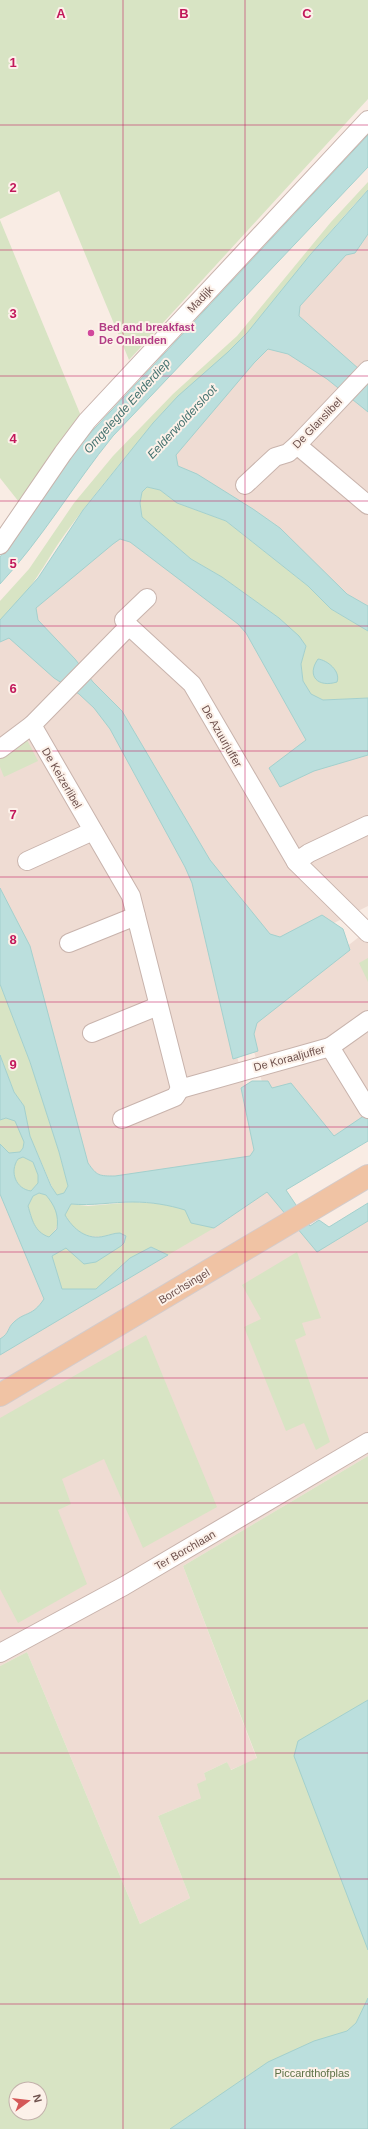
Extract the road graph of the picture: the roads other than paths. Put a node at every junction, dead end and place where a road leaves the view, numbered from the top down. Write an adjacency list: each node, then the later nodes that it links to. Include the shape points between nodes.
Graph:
1 (368, 120): 6 (street, Madijk, via 88,421)
2 (367, 371): 3 (street, De Glanslibel)
3 (297, 445): 4 (street, De Glanslibel, via 288,453 275,457); 5 (street)
4 (245, 485)
5 (368, 505)
6 (0, 545)
7 (147, 598): 8 (street, via 124,620)
8 (129, 626): 9 (street); 14 (street, De Azuurjuffer, via 192,684)
9 (32, 724): 10 (street); 12 (street, De Keizerlibel)
10 (0, 749)
11 (368, 825): 14 (street, via 309,853)
12 (93, 831): 13 (street); 15 (street, De Keizerlibel, via 131,896)
13 (27, 861)
14 (296, 862): 16 (street, De Azuurjuffer)
15 (136, 916): 17 (street); 18 (street, De Keizerlibel)
16 (368, 933)
17 (69, 943)
18 (158, 1006): 20 (street); 22 (street, De Keizerlibel)
19 (368, 1020): 21 (street, De Koraaljuffer)
20 (92, 1033)
21 (330, 1047): 22 (street, De Koraaljuffer); 23 (street, De Koraaljuffer)
22 (180, 1089): 24 (street, via 175,1097)
23 (367, 1107)
24 (122, 1119)
25 (368, 1176): 26 (main road, Borchsingel)
26 (0, 1395)
27 (368, 1442): 28 (street, Ter Borchlaan, via 124,1586)
28 (0, 1653)

